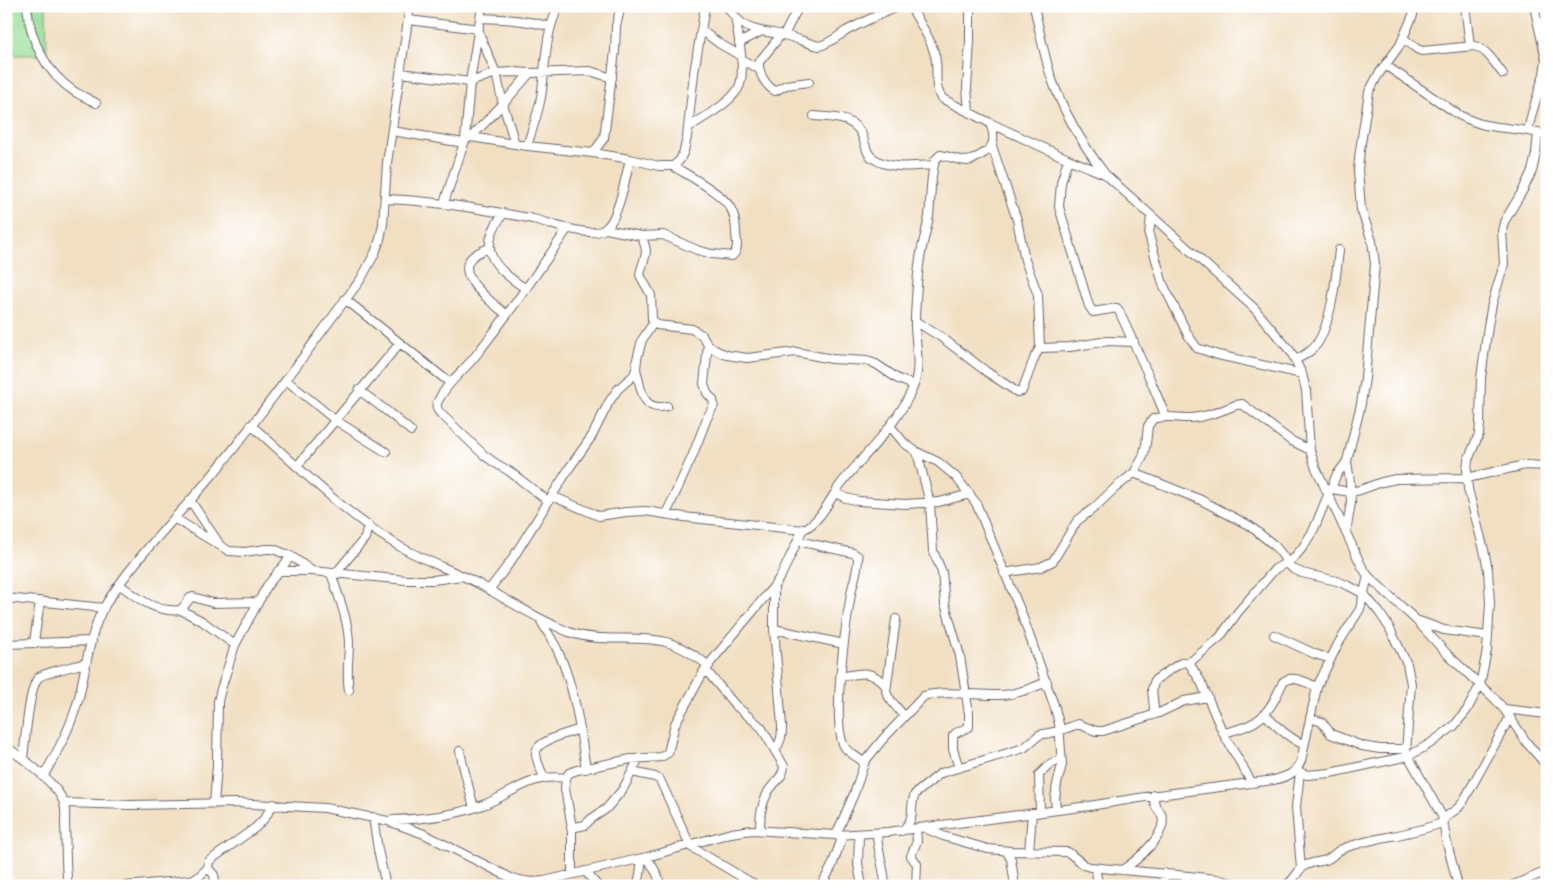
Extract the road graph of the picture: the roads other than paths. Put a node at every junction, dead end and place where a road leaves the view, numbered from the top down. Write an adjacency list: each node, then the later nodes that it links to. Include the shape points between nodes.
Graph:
1 (26, 6): 38 (street, via 38,50 46,63 61,80)
2 (410, 6): 18 (street)
3 (482, 6): 17 (street)
4 (559, 6): 19 (street)
5 (621, 6): 35 (street)
6 (705, 6): 20 (street)
7 (726, 6): 16 (street)
8 (799, 6): 23 (street)
9 (900, 6): 23 (street, via 821,46)
10 (910, 6): 40 (street, via 936,58 938,92 944,99)
11 (970, 6): 40 (street)
12 (1034, 6): 57 (street, via 1052,78 1079,134)
13 (1415, 6): 24 (street)
14 (1465, 6): 26 (street)
15 (1534, 6): 44 (street, via 1546,60)
16 (735, 17): 22 (street); 25 (street)
17 (481, 18): 19 (street, via 535,22); 21 (street)
18 (409, 20): 21 (street); 31 (street)
19 (551, 27): 30 (street)
20 (701, 30): 27 (street); 43 (street)
21 (479, 31): 32 (street); 36 (street)
22 (760, 32): 23 (street); 25 (street)
23 (783, 35): 29 (street, via 760,59)
24 (1403, 38): 26 (street, via 1422,51); 28 (street)
25 (740, 43): 27 (street)
26 (1470, 46): 34 (street, via 1484,51)
27 (741, 57): 29 (street); 43 (street, via 739,88 728,100)
28 (1385, 65): 44 (street, via 1466,118 1486,125); 92 (street, via 1369,92 1358,170 1361,209 1372,241 1375,264 1361,404)
29 (759, 69): 37 (street, via 774,91 786,85)
30 (544, 72): 33 (street); 35 (street, via 590,71); 50 (street, via 541,98)
31 (401, 73): 36 (street); 45 (street)
32 (496, 73): 33 (street); 36 (street); 39 (street)
33 (530, 73): 39 (street)
34 (1504, 74)
35 (612, 78): 52 (street, via 604,138)
36 (470, 82): 48 (street)
37 (809, 82)
38 (96, 103)
39 (503, 104): 48 (street); 49 (street)
40 (969, 112): 42 (street)
41 (814, 116): 55 (street, via 849,121 863,135 866,150 872,158 892,166)
42 (990, 123): 51 (street, via 994,138); 54 (street)
43 (689, 126): 56 (street, via 684,151)
44 (1528, 130): 46 (street)
45 (392, 131): 48 (street); 58 (street)
46 (1538, 132): 47 (street); 96 (street, via 1532,171 1502,231 1504,264 1489,319 1481,378 1479,434 1468,460)
47 (1547, 135)
48 (466, 140): 49 (street); 59 (street)
49 (515, 144): 50 (street)
50 (527, 146): 52 (street)
51 (992, 146): 55 (street, via 967,161 940,156); 75 (street, via 1015,211 1038,295)
52 (594, 153): 53 (street)
53 (630, 159): 56 (street); 63 (street, via 616,212)
54 (1068, 159): 57 (street); 73 (street, via 1061,182 1060,207 1089,306 1093,312 1116,308)
55 (934, 165): 70 (street)
56 (673, 166): 64 (street, via 730,206 736,226 736,252 732,256 712,254 663,235)
57 (1105, 174): 61 (street)
58 (386, 199): 59 (street); 68 (street, via 376,252)
59 (444, 203): 60 (street)
60 (503, 214): 62 (street); 65 (street, via 493,229)
61 (1151, 216): 76 (street, via 1254,308); 78 (street, via 1149,235 1163,284 1197,348)
62 (568, 228): 63 (street, via 587,232); 67 (street)
63 (606, 229): 64 (street)
64 (641, 236): 71 (street, via 647,253 640,275 650,295)
65 (490, 248): 67 (street, via 492,259 500,270); 69 (street, via 471,257 468,276 483,295)
66 (1339, 250): 76 (street, via 1331,304 1322,334 1313,349)
67 (526, 289): 69 (street)
68 (345, 299): 72 (street); 79 (street)
69 (507, 315): 80 (street)
70 (915, 320): 75 (street, via 1017,392 1022,391); 81 (street, via 917,373)
71 (654, 322): 74 (street, via 692,328); 77 (street, via 642,340)
72 (400, 342): 80 (street); 82 (street)
73 (1134, 342): 75 (street, via 1108,341); 84 (street)
74 (708, 345): 81 (street, via 717,352 737,357 796,352 867,361); 106 (street, via 704,384 714,405)
75 (1040, 348)
76 (1295, 360): 78 (street)
77 (636, 370): 83 (street, via 646,401 657,408); 103 (street, via 609,402 592,436)
78 (1302, 374): 89 (street)
79 (286, 380): 85 (street); 86 (street)
80 (450, 383): 103 (street, via 438,401 437,410 484,455)
81 (914, 385): 87 (street)
82 (359, 390): 85 (street); 88 (street)
83 (667, 406)
84 (1166, 417): 89 (street, via 1203,416 1242,404 1290,440); 95 (street, via 1154,419 1148,426 1145,452)
85 (335, 420): 90 (street); 93 (street)
86 (251, 425): 93 (street); 104 (street)
87 (891, 427): 91 (street); 100 (street)
88 (411, 431)
89 (1310, 450): 98 (street)
90 (386, 452)
91 (917, 452): 97 (street, via 938,462); 105 (street)
92 (1347, 461): 98 (street); 99 (street)
93 (297, 466): 108 (street)
94 (1547, 466): 96 (street, via 1525,465)
95 (1134, 473): 116 (street, via 1201,500 1250,526 1275,546); 120 (street, via 1077,521 1053,561 1041,567)
96 (1467, 478): 99 (street, via 1396,479); 137 (street, via 1488,570)
97 (961, 484): 101 (street); 102 (street)
98 (1328, 491): 99 (street); 110 (street); 116 (street, via 1308,539)
99 (1351, 492): 110 (street)
100 (834, 493): 105 (street, via 858,501); 109 (street, via 815,521)
101 (970, 494): 102 (street); 120 (street)
102 (956, 496): 105 (street)
103 (550, 498): 106 (street, via 599,516 636,511); 125 (street)
104 (190, 500): 107 (street); 114 (street)
105 (930, 503): 153 (street, via 933,551 942,572 945,604 956,640)
106 (666, 514): 109 (street)
107 (174, 518): 114 (street); 123 (street)
108 (368, 525): 111 (street); 112 (street)
109 (803, 529): 113 (street)
110 (1346, 532): 122 (street)
111 (380, 534): 112 (street); 121 (street, via 416,555)
112 (365, 538): 119 (street)
113 (798, 541): 124 (street); 141 (street, via 858,556)
114 (219, 544): 115 (street, via 229,551 272,549)
115 (291, 556): 117 (street); 118 (street)
116 (1287, 563): 126 (street, via 1302,574 1337,581); 144 (street, via 1275,569 1220,637)
117 (278, 571): 118 (street); 129 (street)
118 (312, 571): 119 (street)
119 (333, 573): 121 (street, via 406,580); 152 (street, via 348,632 347,680)
120 (1004, 573): 148 (street)
121 (464, 576): 125 (street)
122 (1368, 576): 126 (street); 134 (street)
123 (120, 584): 130 (street); 131 (street, via 146,604)
124 (774, 586): 135 (street); 146 (street)
125 (489, 590): 132 (street)
126 (1364, 594): 143 (street, via 1360,609); 169 (street, via 1389,627 1407,664 1411,684)
127 (6, 598): 128 (street)
128 (40, 601): 130 (street); 139 (street)
129 (258, 602): 131 (street, via 213,603 193,597); 142 (street)
130 (104, 608): 138 (street)
131 (181, 610): 142 (street)
132 (540, 619): 146 (street, via 584,637 667,642 681,648); 162 (street, via 569,678)
133 (896, 620): 150 (street)
134 (1416, 620): 137 (street, via 1444,630); 149 (street)
135 (774, 629): 141 (street); 167 (street, via 782,738)
136 (1274, 635): 143 (street)
137 (1488, 636): 149 (street)
138 (92, 640): 139 (street); 145 (street)
139 (34, 642): 140 (street)
140 (6, 644)
141 (844, 644): 147 (street)
142 (235, 645): 185 (street, via 218,701)
143 (1331, 659): 151 (street)
144 (1189, 663): 154 (street); 158 (street, via 1179,664 1155,680)
145 (86, 664): 170 (street, via 37,679); 179 (street, via 70,728)
146 (707, 668): 167 (street, via 735,705 760,727); 171 (street, via 675,724 668,753 661,757)
147 (841, 677): 150 (street, via 867,673); 173 (street, via 839,714 842,740 845,748)
148 (1047, 682): 153 (street, via 1012,694); 163 (street, via 1056,708)
149 (1480, 685): 155 (street); 169 (street, via 1468,710 1454,726 1431,743)
150 (886, 686): 159 (street, via 887,696)
151 (1317, 687): 156 (street, via 1297,679 1287,679); 161 (street)
152 (350, 690)
153 (966, 694): 159 (street, via 926,695); 175 (street, via 969,727 953,736)
154 (1208, 697): 158 (street, via 1184,700); 164 (street)
155 (1504, 709): 157 (street); 160 (street)
156 (1265, 714): 164 (street, via 1249,726); 165 (street, via 1284,734)
157 (1547, 714)
158 (1152, 715): 163 (street, via 1104,731 1078,724)
159 (904, 717): 173 (street)
160 (1510, 717): 174 (street); 192 (street, via 1463,802)
161 (1310, 718): 165 (street); 169 (street, via 1322,722 1331,734 1362,746)
162 (580, 729): 176 (street); 180 (street, via 538,746 537,757)
163 (1059, 732): 172 (street); 175 (street, via 1044,733 1024,748)
164 (1224, 733): 182 (street)
165 (1304, 745): 177 (street)
166 (6, 747): 170 (street)
167 (774, 750): 196 (street, via 785,769 761,807)
168 (460, 751): 187 (street)
169 (1408, 753): 177 (street, via 1330,773 1307,775); 192 (street)
170 (23, 758): 179 (street)
171 (639, 758): 176 (street); 178 (street)
172 (1061, 759): 188 (street); 189 (street, via 1045,768 1039,776)
173 (864, 763): 199 (street)
174 (1547, 766)
175 (958, 768): 197 (street, via 937,776 916,794 911,821)
176 (586, 769): 181 (street, via 569,773)
177 (1298, 771): 182 (street, via 1274,780); 207 (street, via 1296,807)
178 (632, 772): 193 (street, via 619,795 606,809 586,825); 201 (street, via 660,780)
179 (43, 777): 184 (street, via 59,792)
180 (544, 778): 181 (street); 187 (street)
181 (566, 778): 193 (street)
182 (1252, 783): 183 (street)
183 (1154, 795): 188 (street); 208 (street, via 1155,807 1162,817 1160,832 1140,857)
184 (64, 803): 185 (street); 217 (street)
185 (214, 804): 186 (street)
186 (274, 804): 190 (street, via 325,808); 205 (street, via 255,828 211,858)
187 (474, 808): 191 (street, via 429,818)
188 (1056, 810): 189 (street)
189 (1036, 813): 194 (street); 203 (street)
190 (373, 817): 191 (street); 220 (street)
191 (388, 820): 216 (street, via 424,834 511,878)
192 (1444, 820): 207 (street, via 1412,833 1355,844); 235 (street)
193 (572, 828): 212 (street)
194 (925, 828): 195 (street); 202 (street, via 972,845)
195 (916, 829): 197 (street); 229 (street, via 917,841 910,856 916,864)
196 (760, 830): 199 (street); 201 (street)
197 (902, 831): 198 (street)
198 (878, 833): 200 (street); 228 (street)
199 (839, 835): 200 (street); 226 (street, via 832,866)
200 (859, 835): 227 (street, via 858,864)
201 (689, 845): 204 (street); 214 (street)
202 (1006, 851): 203 (street); 230 (street, via 1011,859)
203 (1029, 852): 206 (street, via 1068,852 1084,865)
204 (644, 857): 209 (street); 223 (street); 224 (street, via 657,874)
205 (208, 868): 218 (street, via 190,880); 219 (street, via 214,875)
206 (1095, 868): 208 (street); 231 (street)
207 (1301, 869): 234 (street)
208 (1122, 870): 211 (street)
209 (585, 871): 212 (street); 222 (street)
210 (1547, 871): 215 (street)
211 (1164, 873): 232 (street); 233 (street)
212 (572, 874): 213 (street)
213 (561, 877): 216 (street); 221 (street)
214 (744, 882): 225 (street)
215 (1528, 883): 236 (street)
216 (533, 884)
217 (68, 886)
218 (126, 886)
219 (216, 886)
220 (386, 886)
221 (562, 886)
222 (598, 886)
223 (637, 886)
224 (661, 886)
225 (757, 886)
226 (820, 886)
227 (862, 886)
228 (885, 886)
229 (916, 886)
230 (1016, 886)
231 (1099, 886)
232 (1163, 886)
233 (1244, 886)
234 (1287, 886)
235 (1458, 886)
236 (1511, 886)

